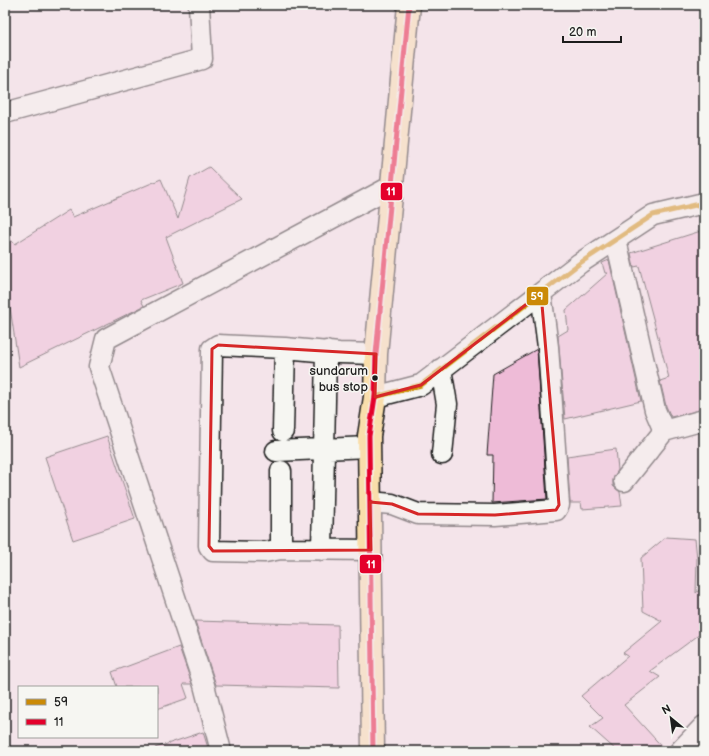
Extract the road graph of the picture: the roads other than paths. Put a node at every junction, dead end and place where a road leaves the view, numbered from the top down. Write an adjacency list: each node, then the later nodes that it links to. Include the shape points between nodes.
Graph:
1 (199, 5): 3 (street, via 202,59)
2 (409, 5): 4 (main road)
3 (5, 113)
4 (392, 186): 10 (main road); 27 (street, via 106,339 99,367 204,685)
5 (704, 203): 6 (street, via 653,216)
6 (616, 240): 7 (street); 15 (street, via 655,410)
7 (541, 293): 11 (street); 22 (street, via 548,347 559,497 556,510 495,515 418,514 392,504)
8 (285, 348): 9 (street); 14 (street); 23 (street, via 218,345 212,349 210,546 213,551 265,552)
9 (326, 351): 10 (street); 17 (street)
10 (376, 354): 12 (main road)
11 (441, 369): 12 (street, via 421,385); 19 (street, via 447,404)
12 (375, 397): 16 (main road)
13 (704, 420): 15 (street)
14 (283, 431)
15 (664, 431): 21 (street)
16 (369, 447): 17 (street); 22 (main road)
17 (324, 449): 18 (street); 24 (street)
18 (276, 451)
19 (442, 454)
20 (281, 471): 23 (street)
21 (624, 481)
22 (370, 502): 25 (main road)
23 (281, 549): 24 (street)
24 (322, 550): 25 (street)
25 (371, 550): 28 (main road)
26 (704, 726): 29 (street)
27 (221, 751)
28 (373, 751)
29 (680, 751)

